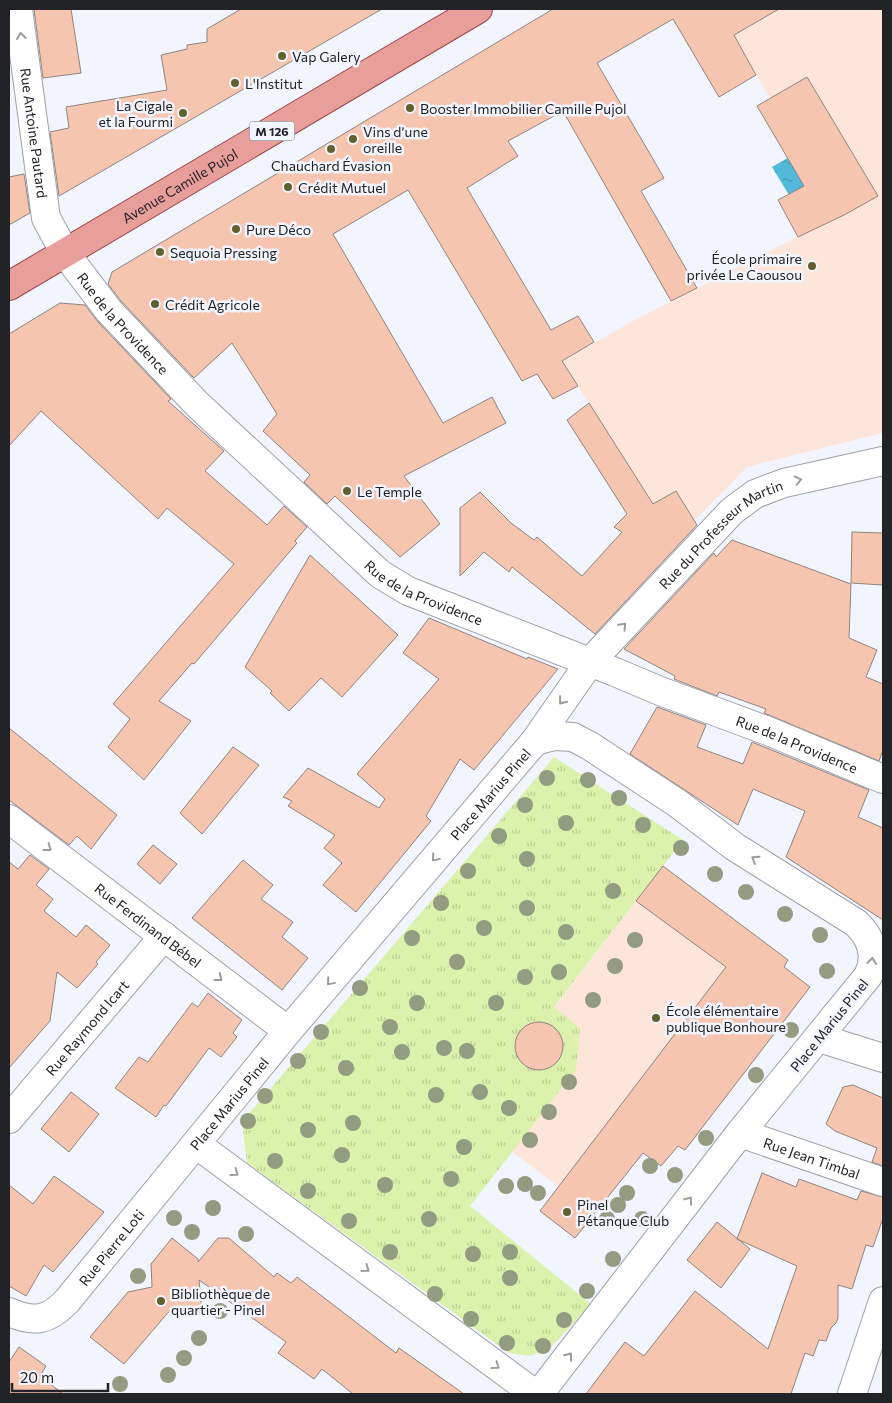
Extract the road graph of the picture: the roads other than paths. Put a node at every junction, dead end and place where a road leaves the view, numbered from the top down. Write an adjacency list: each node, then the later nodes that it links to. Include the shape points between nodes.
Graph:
1 (18, 9): 3 (street, Rue Antoine Pautard, one-way to 1, via 46,218)
2 (478, 9): 3 (main road, Avenue Camille Pujol / M 126)
3 (65, 253): 4 (main road, Avenue Camille Pujol / M 126); 6 (street, Rue de la Providence, via 109,311 196,404 380,574 408,591)
4 (9, 286)
5 (883, 461): 6 (street, Rue du Professeur Martin, one-way to 5, via 732,511 755,494 784,483)
6 (590, 662): 7 (street, Place Marius Pinel, one-way to 7); 8 (street, Rue de la Providence)
7 (535, 741): 11 (street, Place Marius Pinel, one-way to 11); 12 (street, Place Marius Pinel, one-way to 7, via 873,966 871,944 864,931 735,847 590,746 573,737 554,736)
8 (883, 779)
9 (9, 819): 10 (street, Rue Ferdinand Bébel, one-way to 10)
10 (164, 936): 11 (street, Rue Ferdinand Bébel, one-way to 11); 14 (street, Rue Raymond Icart)
11 (288, 1031): 16 (street, Place Marius Pinel)
12 (820, 1038): 13 (street); 15 (street, Place Marius Pinel)
13 (883, 1058)
14 (9, 1119)
15 (740, 1133): 17 (street, Rue Jean Timbal); 20 (street, Place Marius Pinel, one-way to 15)
16 (196, 1144): 19 (street, Rue Pierre Loti, via 56,1312 39,1319 22,1318); 20 (street, Place Marius Pinel, one-way to 20)
17 (883, 1182)
18 (883, 1301): 21 (street)
19 (9, 1312)
20 (537, 1394)
21 (852, 1394)

